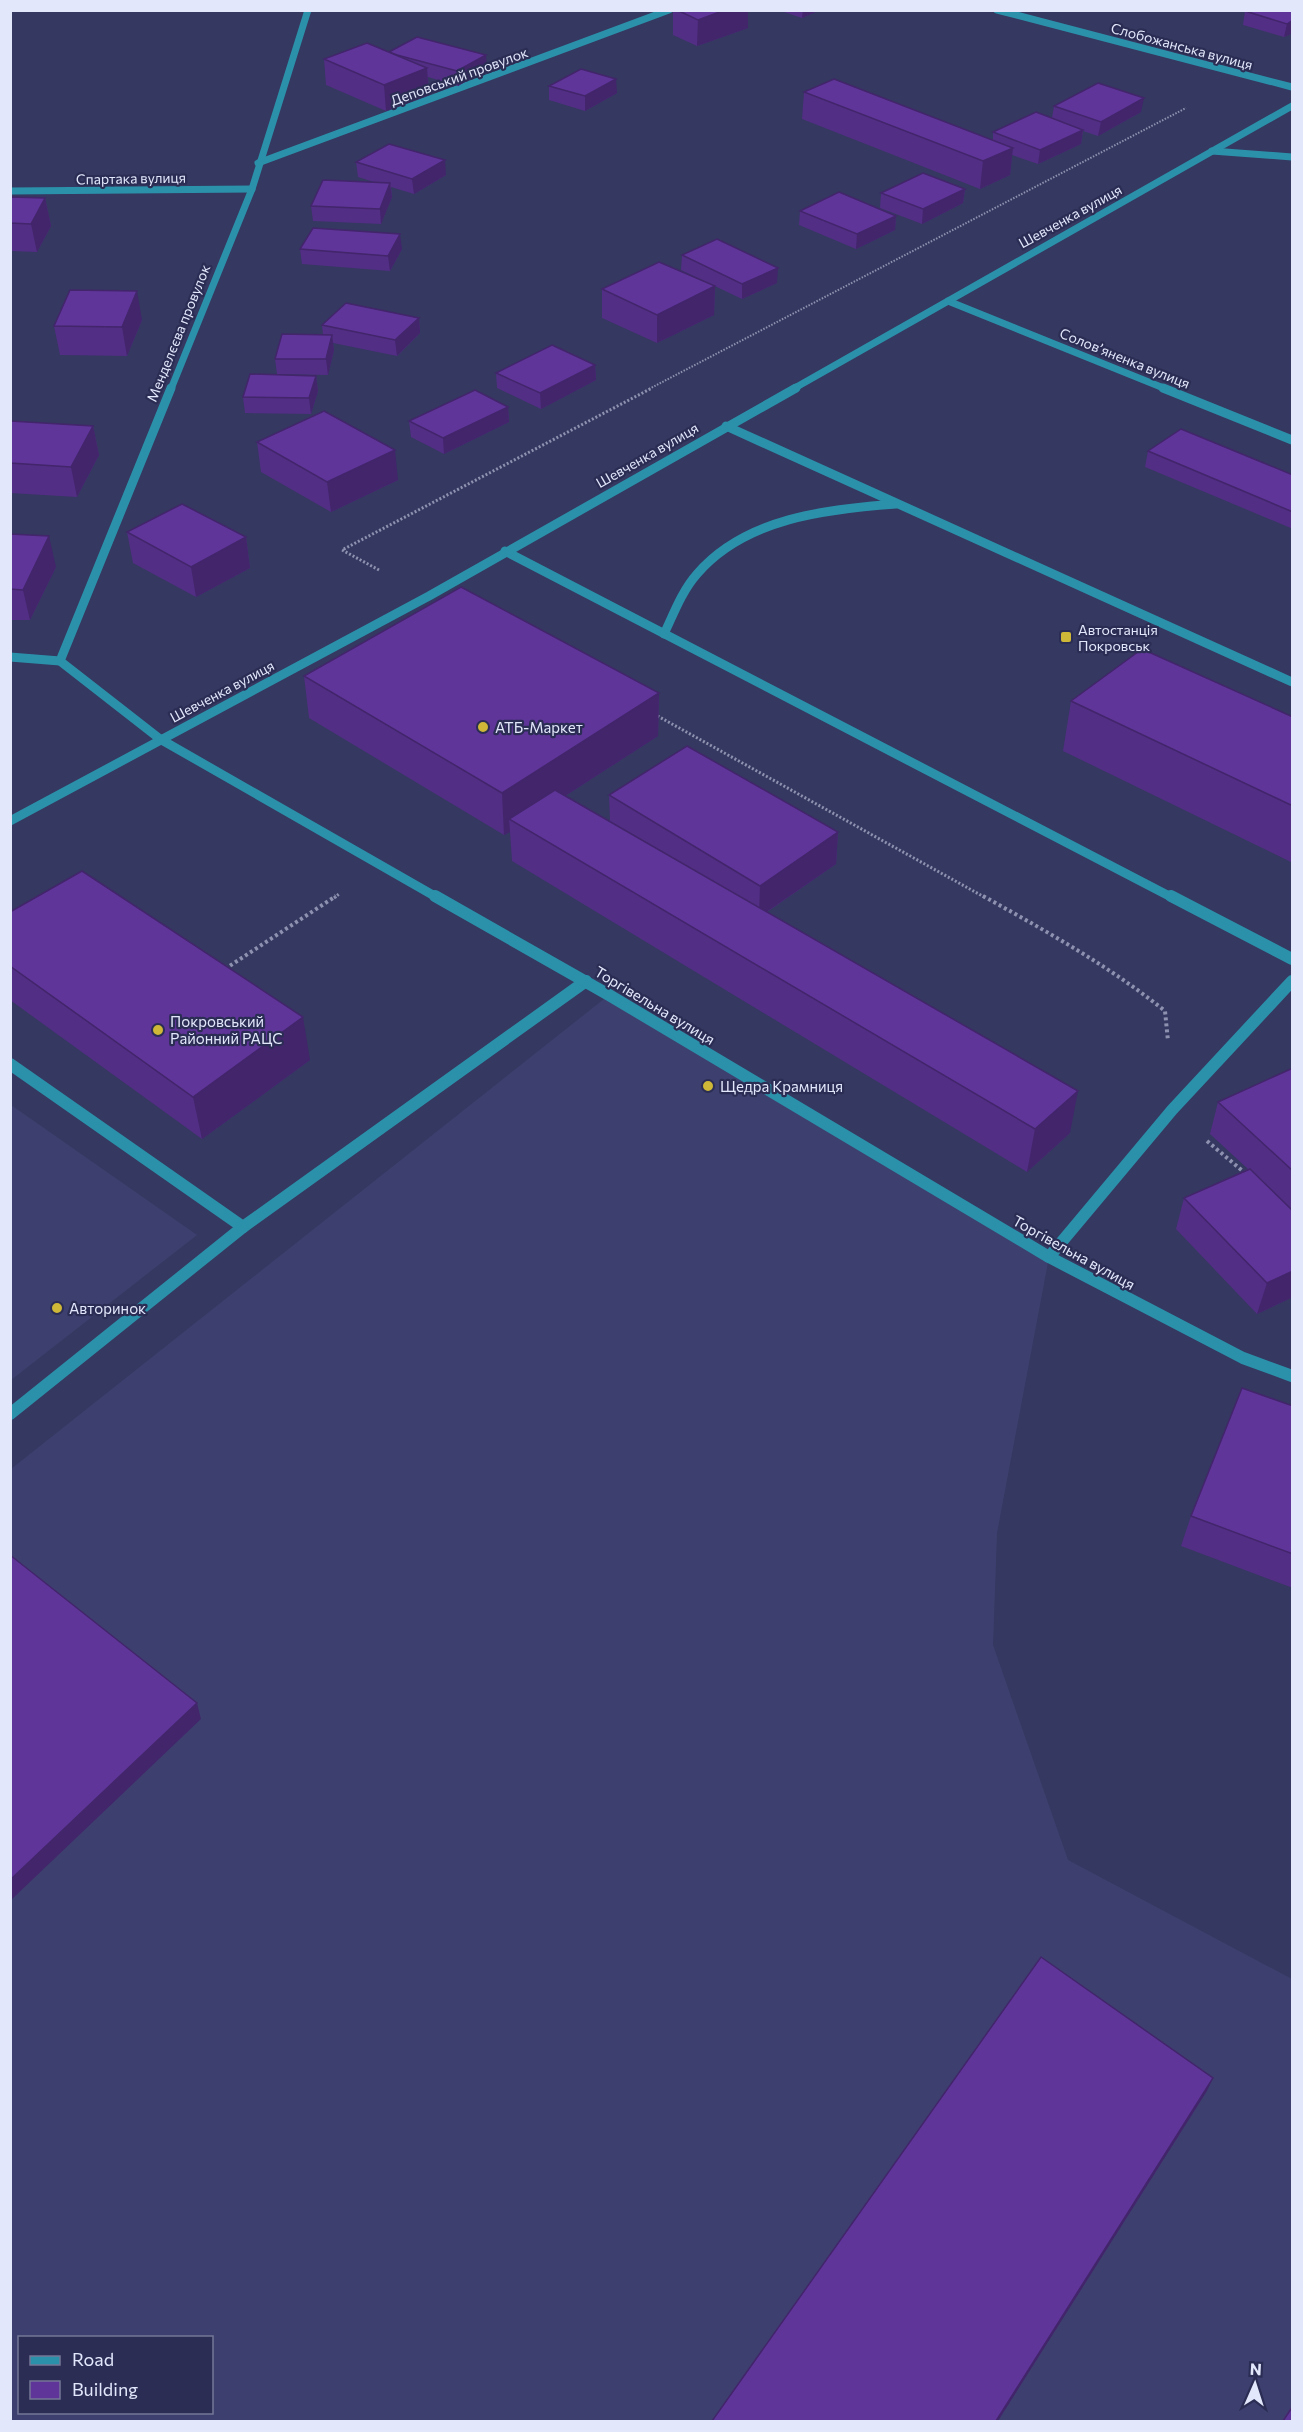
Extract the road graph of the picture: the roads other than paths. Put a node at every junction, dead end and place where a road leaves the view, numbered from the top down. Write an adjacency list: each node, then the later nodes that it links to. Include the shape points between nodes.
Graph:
1 (308, 10): 8 (street, Менделєєва провулок)
2 (669, 10): 8 (street, Деповський провулок)
3 (997, 10): 4 (street, Слобожанська вулиця)
4 (1293, 87)
5 (1293, 106): 6 (street, Шевченка вулиця)
6 (1212, 151): 7 (street); 11 (street, Шевченка вулиця)
7 (1293, 157)
8 (258, 164): 9 (street, Менделєєва провулок)
9 (252, 189): 10 (street, Спартака вулиця); 18 (street, Менделєєва провулок)
10 (10, 191)
11 (948, 301): 12 (street, Шевченка вулиця); 13 (street, Солов’яненка вулиця)
12 (726, 426): 14 (street); 15 (street, Шевченка вулиця)
13 (1293, 440)
14 (900, 504): 16 (street, via 799,515 745,538 702,567 681,597); 19 (street)
15 (506, 551): 16 (street); 20 (street, Шевченка вулиця)
16 (664, 634): 22 (street)
17 (10, 657): 18 (street)
18 (60, 661): 20 (street, Торгівельна вулиця)
19 (1293, 682)
20 (159, 739): 21 (street, Шевченка вулиця); 23 (street, Торгівельна вулиця)
21 (10, 821)
22 (1293, 959)
23 (586, 981): 26 (street); 27 (street, Торгівельна вулиця)
24 (1293, 981): 27 (street, via 1172,1110)
25 (10, 1064): 26 (street)
26 (243, 1227): 29 (street)
27 (1049, 1257): 28 (street, Торгівельна вулиця, via 1243,1358)
28 (1293, 1376)
29 (10, 1414)

